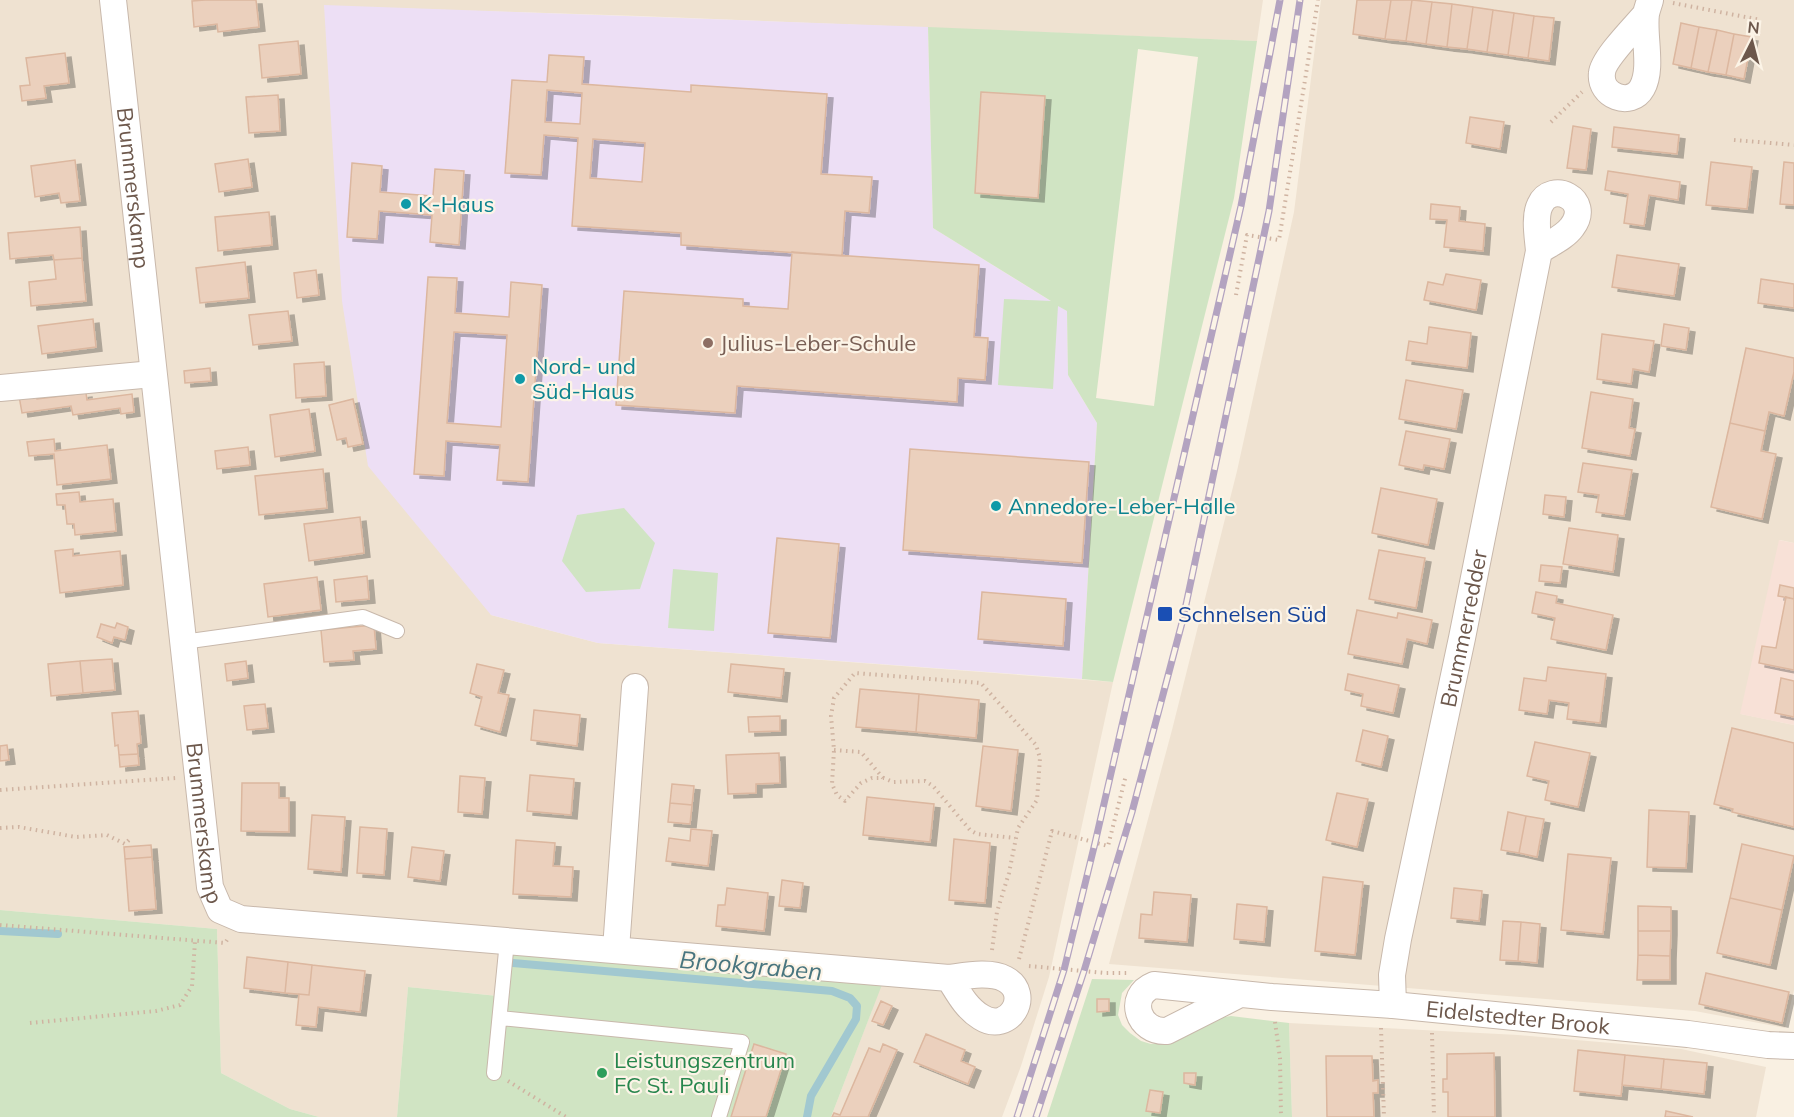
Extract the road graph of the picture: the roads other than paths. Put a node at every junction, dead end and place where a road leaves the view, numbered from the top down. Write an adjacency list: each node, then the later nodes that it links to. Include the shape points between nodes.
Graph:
1 (113, 0): 4 (street, Brummerskamp)
2 (1656, 5): 2 (street, via 1607,61 1602,72 1603,85 1609,94 1620,99 1632,97 1642,89)
3 (1539, 251): 13 (street, Brummerredder)
4 (153, 374): 5 (street); 7 (street, Brummerskamp)
5 (0, 388)
6 (397, 631): 7 (lane, via 363,617)
7 (183, 642): 9 (street, Brummerskamp, via 210,887 220,910 241,919)
8 (635, 687): 10 (street)
9 (507, 941): 10 (street, Brummerskamp); 14 (lane)
10 (616, 949): 11 (street, Brummerskamp)
11 (949, 978): 11 (street, Brummerskamp, via 961,998 982,1018 996,1021 1015,1011 1018,998 1013,985 1003,978)
12 (1240, 994): 12 (street, Eidelstedter Brook, via 1154,985 1140,997 1139,1014 1148,1026 1161,1032); 13 (street, Eidelstedter Brook)
13 (1387, 1004): 15 (street, Eidelstedter Brook)
14 (500, 1018): 16 (lane); 17 (lane, via 742,1042)
15 (1794, 1046)
16 (494, 1073)
17 (719, 1117)

